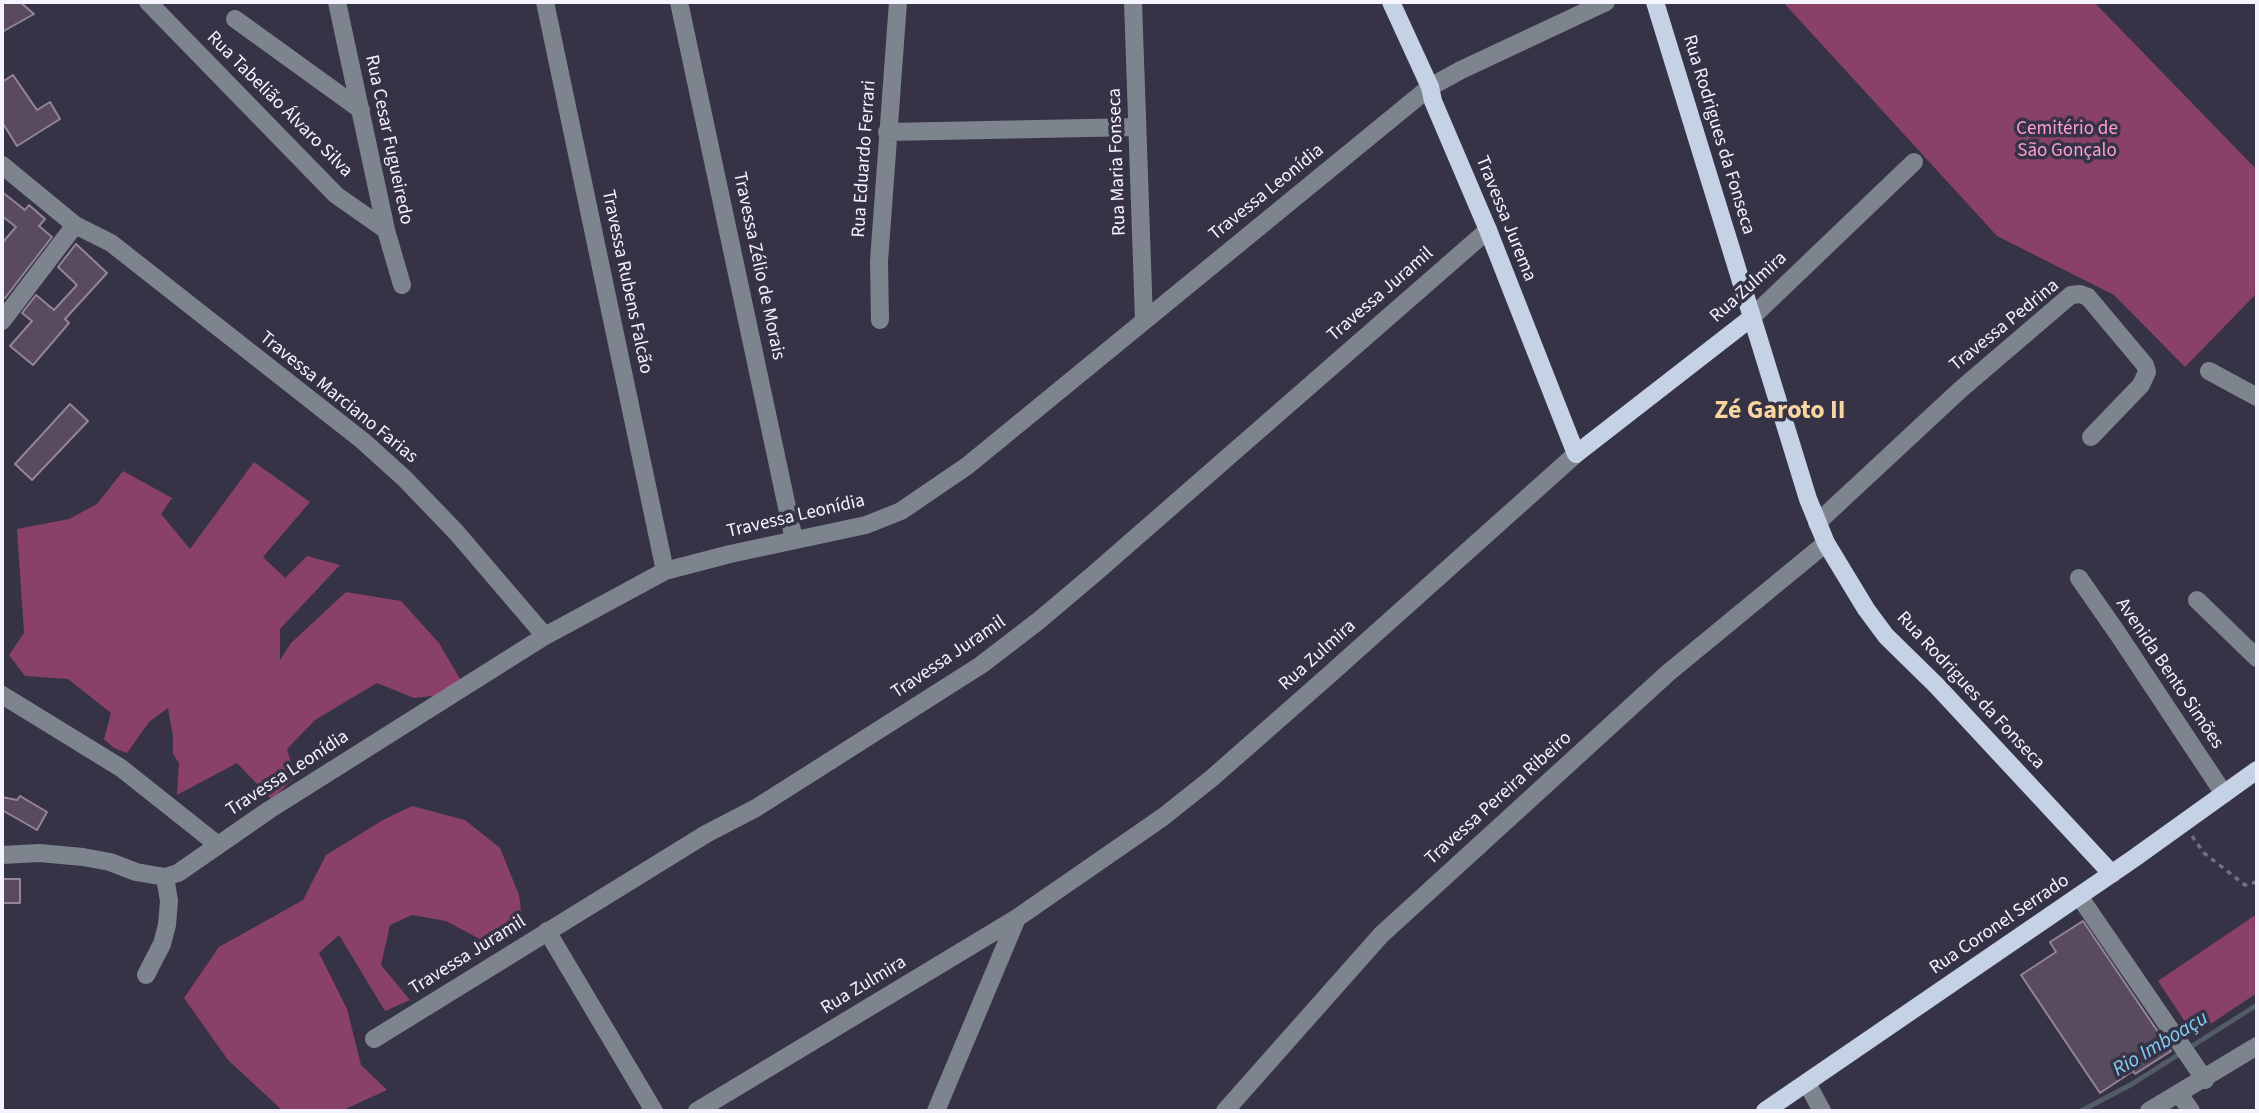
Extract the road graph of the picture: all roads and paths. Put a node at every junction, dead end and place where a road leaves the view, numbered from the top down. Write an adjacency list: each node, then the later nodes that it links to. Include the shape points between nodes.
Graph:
1 (148, 2): 18 (street, Rua Tabelião Álvaro Silva, via 328,186)
2 (337, 2): 12 (street, Rua Cesar Fugueiredo)
3 (545, 2): 32 (street, Travessa Rubens Falcão)
4 (679, 2): 30 (street, Travessa Zélio de Morais)
5 (898, 2): 14 (street, Rua Eduardo Ferrari)
6 (1133, 2): 13 (street, Rua Maria Fonseca)
7 (1391, 2): 11 (main road, Travessa Jurema)
8 (1606, 2): 11 (street, Travessa Leonídia)
9 (1655, 2): 21 (main road, Rua Rodrigues da Fonseca)
10 (234, 19): 12 (street, Rua Tabelião Álvaro Silva)
11 (1430, 88): 19 (main road, Travessa Jurema); 23 (street, Travessa Leonídia)
12 (360, 110): 18 (street, Rua Cesar Fugueiredo)
13 (1137, 127): 14 (street); 23 (street, Rua Maria Fonseca)
14 (887, 132): 22 (street, Rua Eduardo Ferrari)
15 (1914, 162): 21 (street, Rua Zulmira)
16 (2, 165): 17 (street, Travessa Marciano Farias)
17 (75, 225): 24 (street); 35 (street, Travessa Marciano Farias, via 111,243 363,441 456,532)
18 (386, 230): 20 (street, Rua Cesar Fugueiredo)
19 (1488, 230): 28 (main road, Travessa Jurema); 48 (street, Travessa Juramil, via 1076,589 981,665 756,808)
20 (402, 285)
21 (1751, 318): 28 (main road, Rua Zulmira); 29 (main road, Rua Rodrigues da Fonseca)
22 (880, 320)
23 (1144, 320): 30 (street, Travessa Leonídia, via 967,466 901,510 866,525)
24 (2, 321)
25 (2208, 371): 26 (street)
26 (2257, 397)
27 (2091, 438): 29 (street, Travessa Pedrina, via 2141,385 2147,372 2088,297 2080,294 2071,295 1960,390)
28 (1576, 454): 47 (street, Rua Zulmira, via 1212,778)
29 (1817, 523): 31 (main road, Rua Rodrigues da Fonseca)
30 (794, 540): 32 (street, Travessa Leonídia)
31 (1826, 543): 43 (main road, Rua Rodrigues da Fonseca, via 1886,636); 58 (street, Travessa Pereira Ribeiro, via 1668,673 1381,935)
32 (665, 571): 35 (street, Travessa Leonídia)
33 (2079, 578): 39 (street, Avenida Bento Simões)
34 (2197, 600): 36 (street)
35 (545, 636): 41 (street, Travessa Leonídia)
36 (2257, 657)
37 (2, 695): 41 (street, via 121,768)
38 (2257, 770): 39 (main road, Rua Coronel Serrado)
39 (2224, 794): 40 (main road, Rua Coronel Serrado)
40 (2183, 824): 43 (main road, Rua Coronel Serrado); 45 (path, via 2204,853 2245,885)
41 (218, 845): 44 (street, Travessa Leonídia)
42 (2, 856): 44 (street, via 83,857)
43 (2112, 874): 46 (main road, Rua Coronel Serrado)
44 (165, 877): 49 (street, via 167,925)
45 (2257, 882)
46 (2080, 896): 52 (street); 53 (main road, Rua Coronel Serrado)
47 (1017, 918): 56 (street, Rua Zulmira); 57 (street)
48 (547, 932): 50 (street, Travessa Juramil); 55 (street)
49 (146, 975)
50 (374, 1039)
51 (2257, 1046): 52 (street)
52 (2205, 1080): 54 (street)
53 (1807, 1083): 59 (main road, Rua Coronel Serrado); 60 (street)
54 (2180, 1095): 61 (street); 62 (street)
55 (653, 1111)
56 (697, 1111)
57 (936, 1111)
58 (1225, 1111)
59 (1765, 1111)
60 (1822, 1111)
61 (2149, 1111)
62 (2191, 1111)

